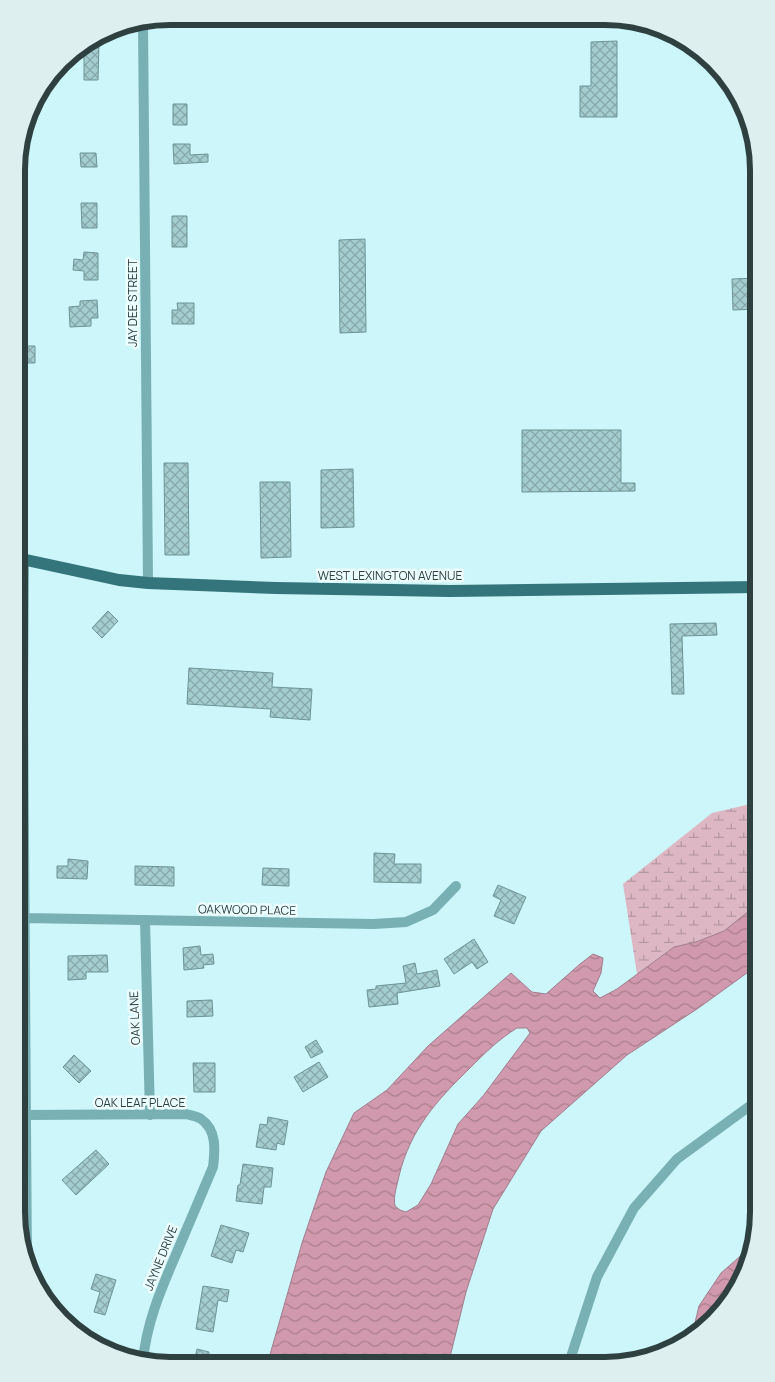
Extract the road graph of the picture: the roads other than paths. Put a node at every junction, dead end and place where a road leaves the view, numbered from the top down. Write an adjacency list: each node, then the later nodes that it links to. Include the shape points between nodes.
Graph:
1 (143, 28): 3 (street, JAY DEE STREET)
2 (25, 560): 3 (main road, WEST LEXINGTON AVENUE)
3 (148, 583): 4 (main road, WEST LEXINGTON AVENUE, via 450,591)
4 (750, 587)
5 (456, 886): 7 (street, OAKWOOD PLACE, via 433,910 406,922)
6 (25, 918): 7 (street, OAKWOOD PLACE); 10 (street)
7 (145, 920): 9 (street, OAK LANE)
8 (750, 1106): 14 (street, via 677,1159 634,1208 597,1277)
9 (150, 1114): 10 (street, OAK LEAF PLACE); 11 (street, OAK LEAF PLACE, via 186,1114 200,1118 212,1130 215,1147)
10 (26, 1115): 12 (street)
11 (213, 1167): 13 (street, JAYNE DRIVE, via 164,1282 152,1315)
12 (27, 1232)
13 (144, 1354)
14 (571, 1357)

